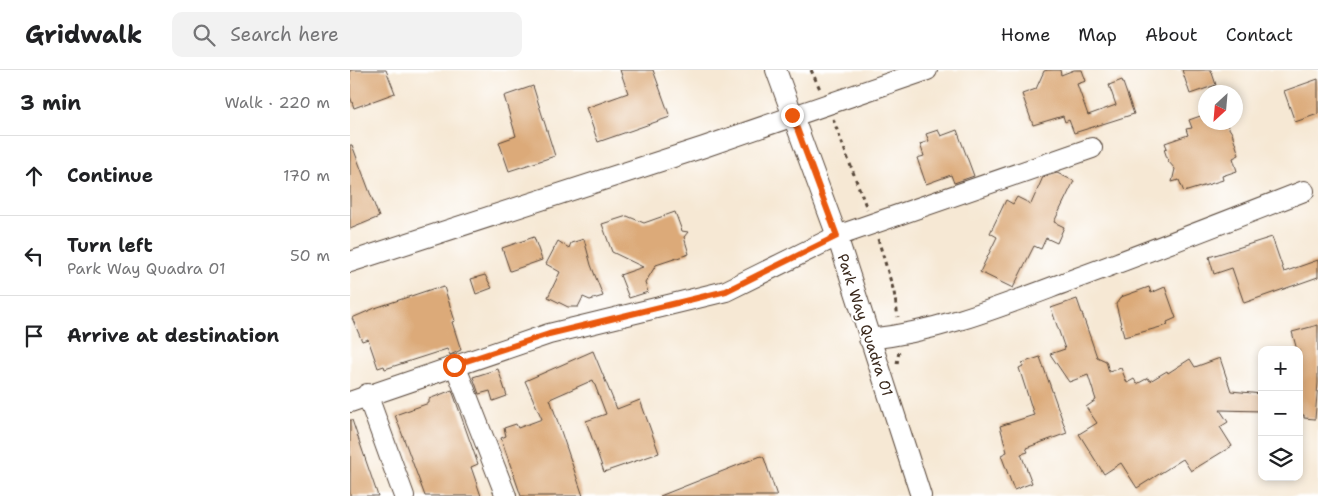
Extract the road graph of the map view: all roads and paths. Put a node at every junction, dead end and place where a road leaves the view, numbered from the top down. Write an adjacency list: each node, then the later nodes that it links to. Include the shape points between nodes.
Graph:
1 (776, 70): 5 (street, Park Way Quadra 01)
2 (811, 70): 4 (path)
3 (927, 70): 4 (street)
4 (827, 103): 5 (street); 8 (path)
5 (792, 115): 9 (street, Park Way Quadra 01); 10 (street, via 695,150)
6 (1092, 148): 8 (street)
7 (1304, 192): 11 (street, via 970,317)
8 (873, 224): 9 (street); 11 (path, via 894,292)
9 (837, 236): 12 (street, Park Way Quadra 01); 13 (street, via 726,291 549,334)
10 (350, 262)
11 (901, 336): 12 (street); 14 (path)
12 (869, 339): 18 (street, Park Way Quadra 01)
13 (454, 365): 15 (street); 17 (street)
14 (896, 368)
15 (359, 398): 16 (street)
16 (404, 496)
17 (506, 496)
18 (921, 496)

